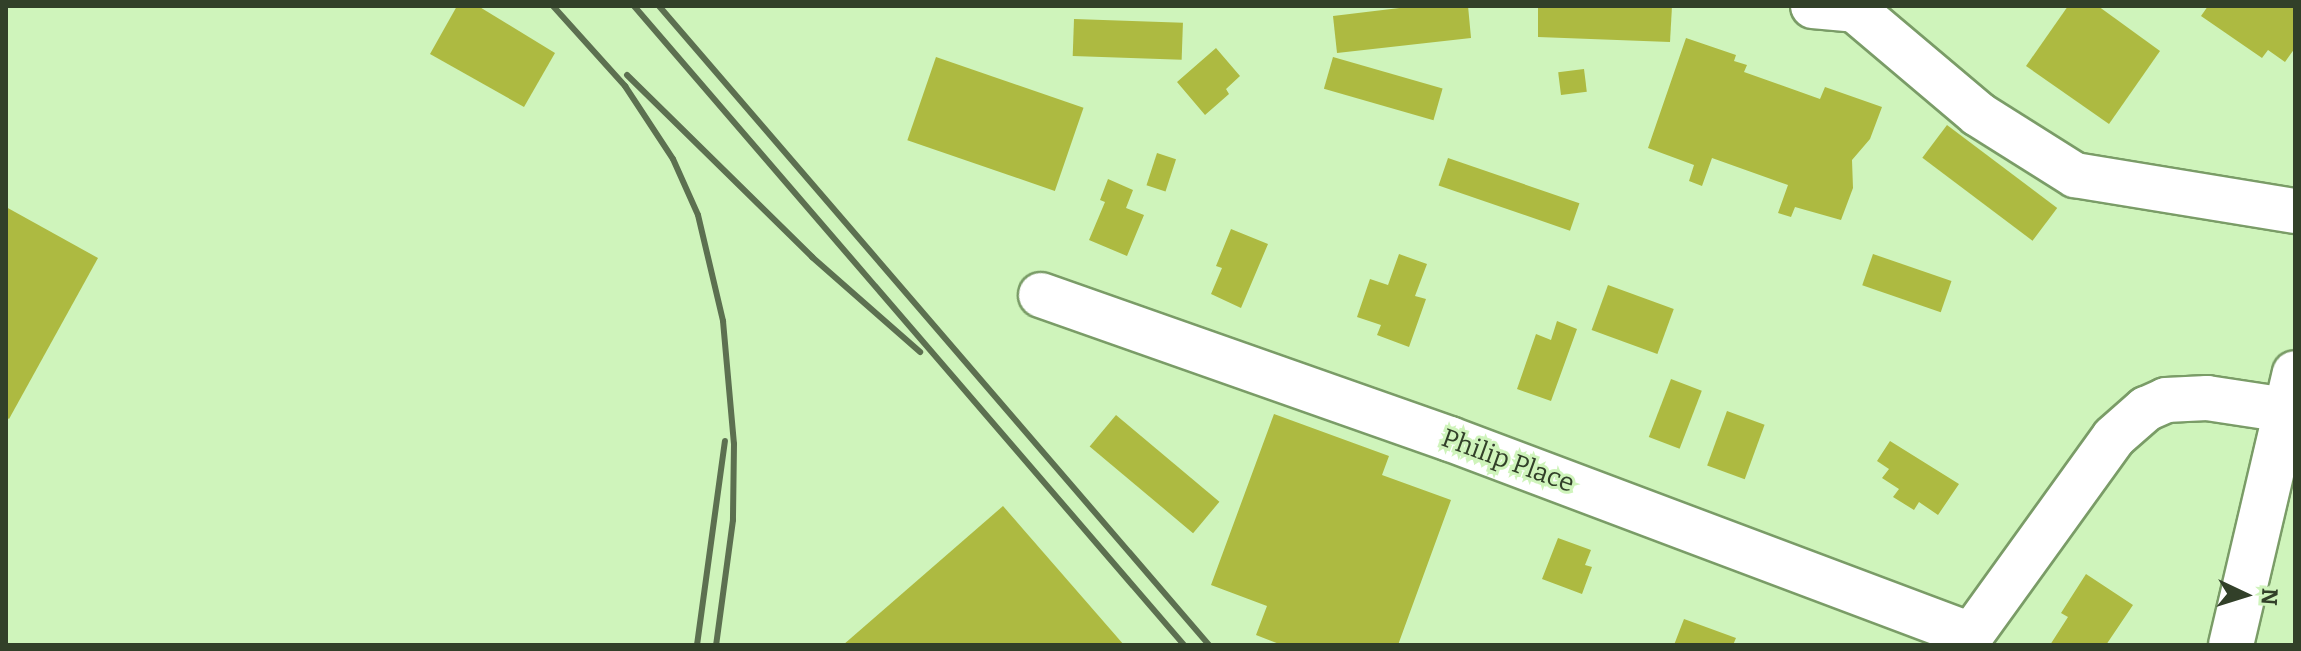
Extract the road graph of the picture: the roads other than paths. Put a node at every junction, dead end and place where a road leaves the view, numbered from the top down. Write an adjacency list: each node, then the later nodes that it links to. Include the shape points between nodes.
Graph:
1 (1813, 6): 2 (street, via 1855,10 1978,114 2075,175)
2 (2295, 211)
3 (1041, 295): 5 (street, Philip Place, via 1450,439)
4 (2291, 392): 5 (street, via 2166,400 2146,409 2100,455); 6 (street)
5 (1967, 640)
6 (2231, 645)

